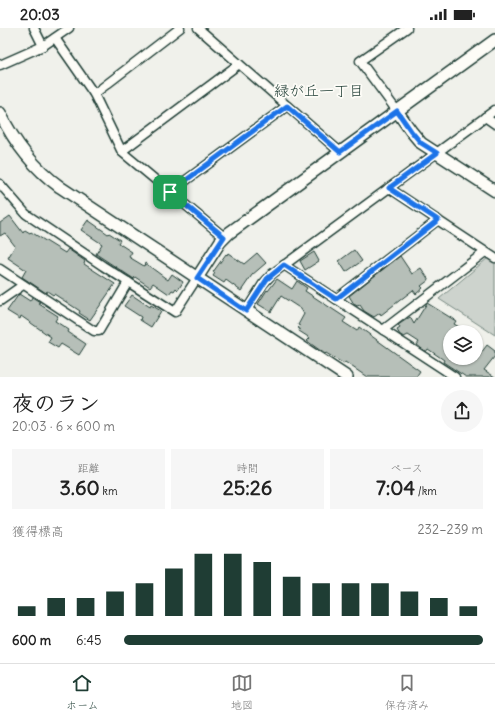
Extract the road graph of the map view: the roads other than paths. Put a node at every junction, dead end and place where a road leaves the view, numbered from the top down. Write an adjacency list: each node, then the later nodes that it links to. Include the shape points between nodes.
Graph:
1 (34, 28): 8 (street)
2 (68, 28): 6 (street)
3 (180, 28): 11 (street)
4 (198, 28): 9 (street)
5 (407, 28): 14 (street, via 360,61)
6 (55, 38): 8 (street); 11 (street)
7 (495, 40): 14 (street)
8 (43, 46): 10 (street)
9 (239, 64): 12 (street); 18 (street)
10 (0, 65)
11 (94, 94): 18 (street)
12 (287, 106): 19 (street); 24 (street)
13 (495, 110): 16 (street)
14 (397, 111): 19 (street); 20 (street, via 421,143)
15 (0, 114): 31 (street, via 26,154 52,181)
16 (485, 117): 17 (street); 20 (street)
17 (495, 124)
18 (122, 151): 24 (street)
19 (340, 152): 26 (street)
20 (437, 153): 22 (street); 23 (street)
21 (0, 184): 32 (street, via 26,214)
22 (389, 188): 25 (street); 29 (street)
23 (495, 191)
24 (170, 192): 26 (street)
25 (438, 220): 27 (street); 34 (street)
26 (224, 237): 31 (street)
27 (485, 252): 28 (street); 37 (street)
28 (495, 258)
29 (284, 265): 34 (street); 36 (street, via 267,279)
30 (0, 269): 33 (street)
31 (197, 278): 32 (street, via 175,312); 36 (street)
32 (128, 282): 33 (street, via 99,331 94,331)
33 (23, 285): 35 (street)
34 (336, 299): 37 (street)
35 (0, 301)
36 (246, 311): 38 (street)
37 (383, 330): 39 (street)
38 (347, 377)
39 (455, 377)

